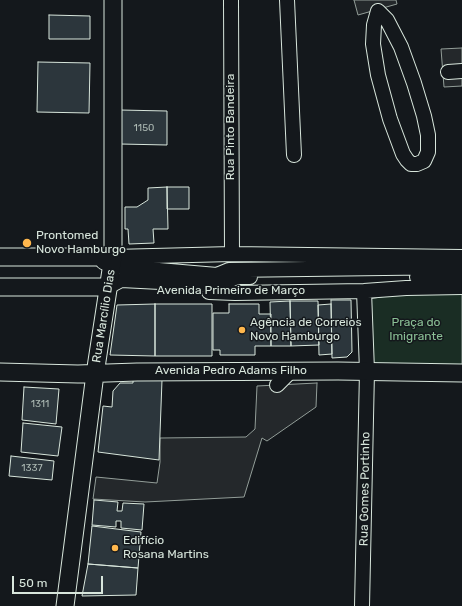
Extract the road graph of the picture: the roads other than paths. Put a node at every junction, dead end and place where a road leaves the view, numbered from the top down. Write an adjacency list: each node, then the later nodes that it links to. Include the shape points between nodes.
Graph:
1 (114, 0): 11 (main road, Rua Marcílio Dias)
2 (231, 0): 8 (street, Rua Pinto Bandeira)
3 (287, 0): 7 (street)
4 (378, 10): 4 (street, via 373,44 378,75 403,154 411,164 417,164 424,161 428,152 424,116 401,47 387,20)
5 (462, 71): 6 (street)
6 (448, 72)
7 (294, 155)
8 (232, 254): 10 (street, Avenida Primeiro de Março); 11 (street, Avenida Primeiro de Março)
9 (0, 257): 11 (main road, Avenida Primeiro de Março, via 93,257)
10 (462, 257)
11 (112, 261): 12 (street, Avenida Primeiro de Março, via 217,276 229,270); 16 (main road, Rua Marcílio Dias)
12 (462, 267)
13 (462, 276): 14 (street)
14 (441, 277): 16 (street, via 236,277 220,285 121,280); 18 (street)
15 (0, 286): 16 (main road, Avenida Primeiro de Março)
16 (108, 287): 19 (street, Avenida Primeiro de Março, via 235,293); 24 (main road, Rua Marcílio Dias)
17 (462, 287): 18 (street, Avenida Primeiro de Março)
18 (422, 288): 19 (street, Avenida Primeiro de Março)
19 (364, 291): 21 (street, Rua Gomes Portinho)
20 (291, 371): 21 (main road, Avenida Pedro Adams Filho); 24 (main road, Avenida Pedro Adams Filho); 25 (street)
21 (367, 371): 23 (main road, Avenida Pedro Adams Filho); 27 (street, Rua Gomes Portinho)
22 (0, 372): 24 (main road, Avenida Pedro Adams Filho)
23 (462, 373)
24 (96, 374): 26 (main road, Rua Marcílio Dias)
25 (277, 385)
26 (65, 606)
27 (362, 606)

